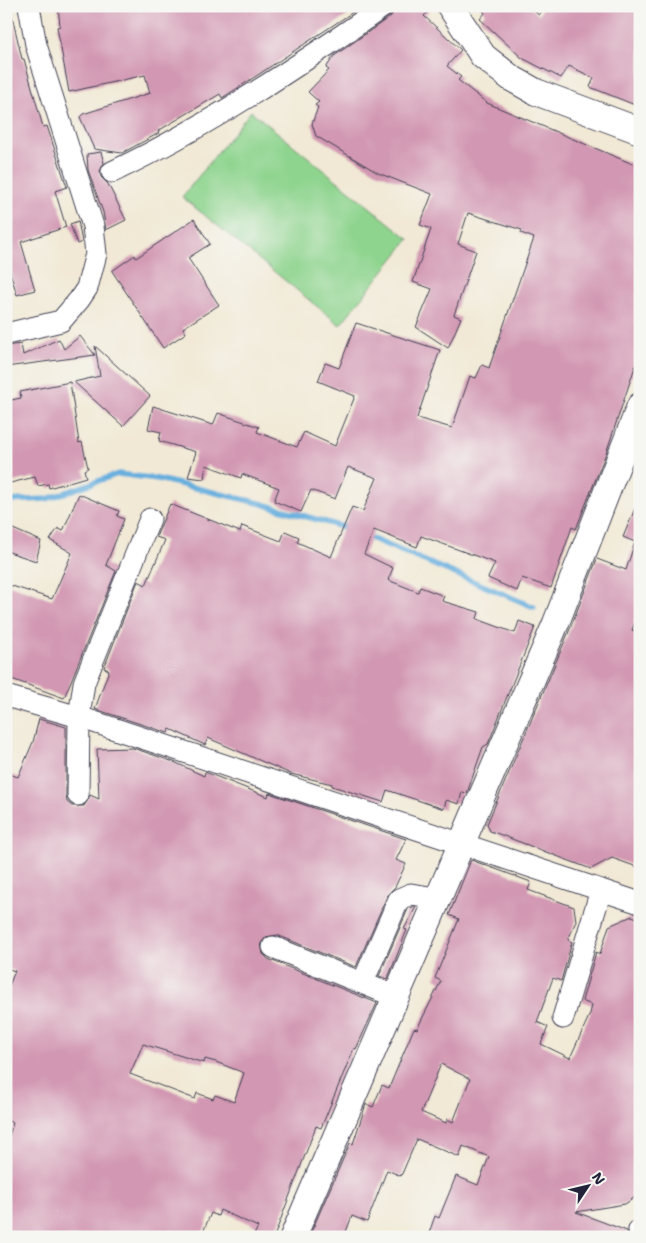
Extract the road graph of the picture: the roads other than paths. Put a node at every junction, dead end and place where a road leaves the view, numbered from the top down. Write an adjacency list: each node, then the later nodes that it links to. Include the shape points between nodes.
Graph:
1 (29, 6): 6 (street, via 36,45 93,226 96,254 87,288 61,322)
2 (384, 6): 5 (street, via 336,40 198,126)
3 (450, 6): 4 (street, via 483,56 511,78 536,92)
4 (640, 132)
5 (112, 172)
6 (6, 334)
7 (640, 406): 12 (street, via 556,623)
8 (150, 519): 10 (street, via 84,683)
9 (6, 696): 10 (street)
10 (79, 717): 11 (street); 12 (street)
11 (78, 795)
12 (460, 844): 13 (street); 14 (street)
13 (601, 890): 15 (street); 19 (street)
14 (436, 898): 17 (street, via 411,894 400,899); 18 (street)
15 (640, 903)
16 (274, 948): 17 (street)
17 (363, 982): 18 (street)
18 (394, 996): 20 (street)
19 (563, 1018)
20 (293, 1237)

